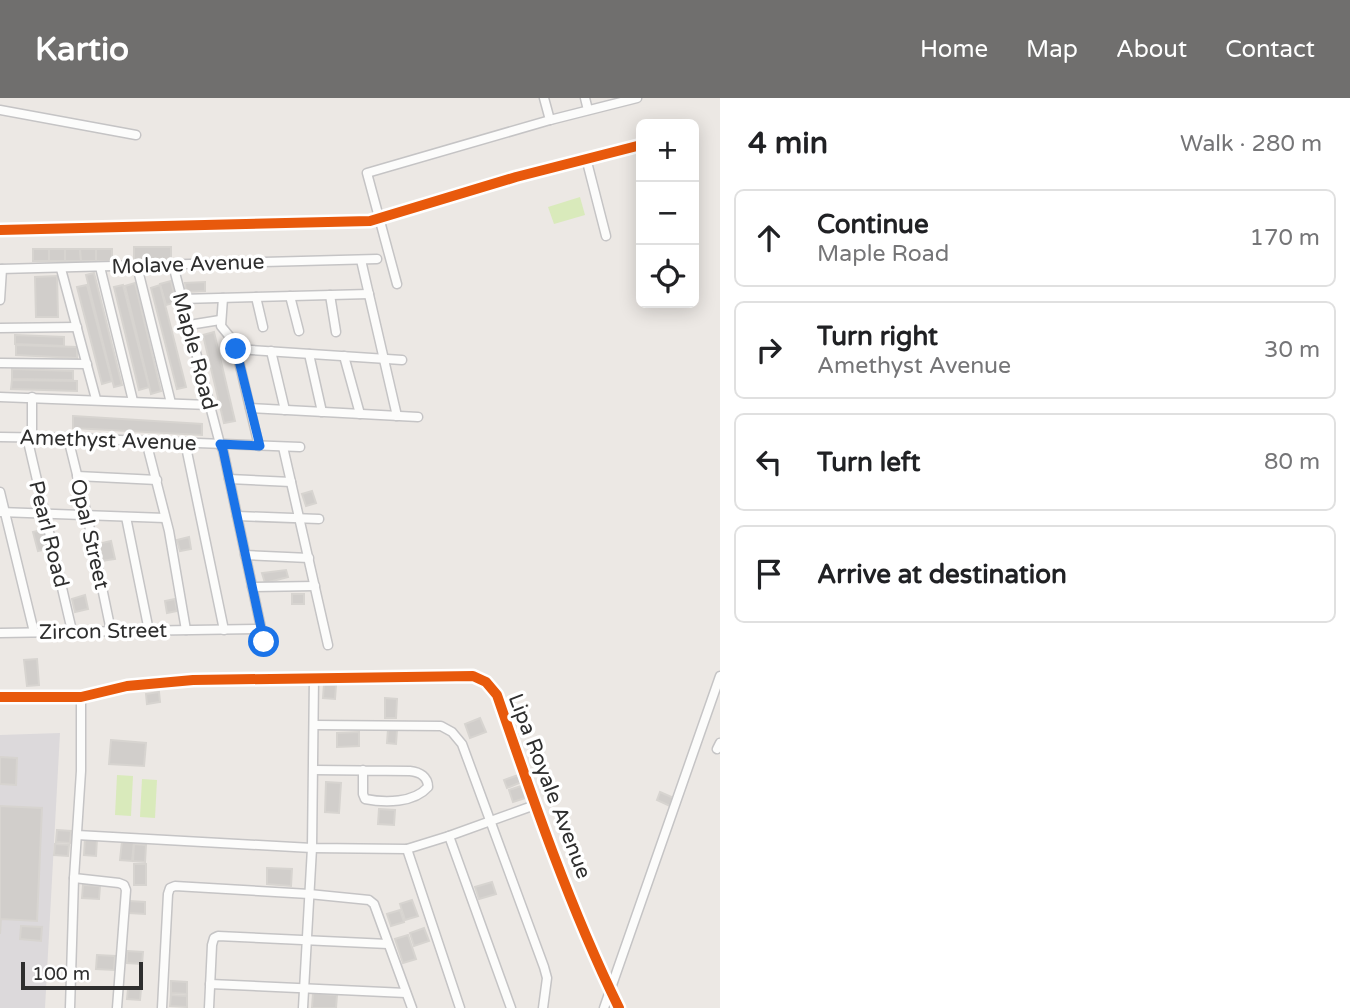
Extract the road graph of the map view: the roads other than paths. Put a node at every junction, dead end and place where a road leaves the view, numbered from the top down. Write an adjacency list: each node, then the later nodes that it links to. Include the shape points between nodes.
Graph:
1 (544, 98): 7 (street)
2 (585, 98): 6 (street)
3 (637, 98): 4 (street)
4 (624, 100): 6 (street)
5 (0, 110): 8 (street)
6 (588, 110): 7 (street)
7 (550, 120): 11 (street, via 367,173)
8 (136, 135)
9 (636, 146): 10 (street)
10 (586, 158): 11 (street); 13 (street)
11 (378, 219): 12 (street); 21 (street)
12 (0, 229)
13 (606, 236)
14 (377, 259): 15 (street, Molave Avenue)
15 (360, 260): 16 (street, Molave Avenue); 22 (street)
16 (173, 265): 17 (street, Molave Avenue); 27 (street, Maple Road)
17 (137, 266): 18 (street, Molave Avenue); 48 (street)
18 (100, 267): 20 (street, Molave Avenue); 47 (street)
19 (1, 269): 20 (street, Molave Avenue); 28 (street)
20 (61, 269): 31 (street)
21 (397, 284)
22 (369, 294): 23 (street); 40 (street)
23 (330, 295): 24 (street); 35 (street)
24 (290, 296): 25 (street); 34 (street)
25 (256, 297): 26 (street); 32 (street)
26 (223, 298): 27 (street); 29 (street)
27 (181, 299): 30 (street, Maple Road)
28 (0, 300)
29 (220, 320): 30 (street); 36 (street)
30 (189, 325): 49 (street, Maple Road)
31 (77, 327): 33 (street); 43 (street)
32 (263, 327)
33 (0, 328)
34 (299, 331)
35 (336, 332)
36 (236, 349): 37 (street); 50 (street)
37 (271, 351): 38 (street); 51 (street)
38 (309, 354): 39 (street); 52 (street)
39 (344, 356): 40 (street); 53 (street)
40 (384, 359): 41 (street); 54 (street)
41 (402, 360)
42 (0, 363): 43 (street)
43 (87, 364): 46 (street)
44 (0, 397): 45 (street)
45 (32, 397): 46 (street); 57 (street, Pearl Road)
46 (96, 400): 47 (street)
47 (133, 401): 48 (street)
48 (171, 402): 49 (street)
49 (209, 405): 61 (street, Maple Road)
50 (250, 408): 51 (street); 62 (street)
51 (285, 410): 52 (street)
52 (322, 412): 53 (street)
53 (360, 414): 54 (street)
54 (397, 416): 55 (street)
55 (418, 417)
56 (0, 437): 57 (street, Amethyst Avenue)
57 (29, 437): 58 (street, Amethyst Avenue); 71 (street, Pearl Road)
58 (68, 438): 59 (street, Amethyst Avenue); 65 (street, Opal Street)
59 (146, 441): 60 (street, Amethyst Avenue); 67 (street)
60 (185, 442): 61 (street, Amethyst Avenue); 82 (street)
61 (220, 444): 62 (street, Amethyst Avenue); 66 (street, Maple Road)
62 (260, 446): 63 (street, Amethyst Avenue)
63 (283, 447): 64 (street, Amethyst Avenue); 68 (street)
64 (300, 447)
65 (77, 476): 67 (street); 72 (street, Opal Street)
66 (229, 479): 68 (street); 73 (street, Maple Road)
67 (157, 480): 75 (street)
68 (291, 482): 76 (street)
69 (0, 492): 70 (street)
70 (3, 512): 71 (street); 88 (street)
71 (45, 513): 72 (street); 84 (street, Pearl Road)
72 (87, 515): 74 (street); 85 (street, Opal Street)
73 (237, 516): 76 (street); 78 (street, Maple Road)
74 (126, 517): 75 (street); 86 (street)
75 (166, 518): 87 (street)
76 (300, 519): 77 (street); 79 (street)
77 (319, 519)
78 (245, 555): 79 (street); 81 (street, Maple Road)
79 (309, 558): 80 (street)
80 (315, 586): 81 (street); 91 (street)
81 (252, 587): 83 (street, Maple Road)
82 (224, 629): 83 (street, Zircon Street); 87 (street, Zircon Street)
83 (261, 629): 90 (street, Maple Road)
84 (72, 631): 85 (street, Zircon Street); 88 (street, Zircon Street)
85 (111, 631): 86 (street, Zircon Street)
86 (149, 631): 87 (street, Zircon Street)
87 (186, 631)
88 (34, 632): 89 (street, Zircon Street)
89 (0, 633)
90 (264, 642)
91 (328, 645)
92 (720, 676): 111 (street)
93 (314, 677): 95 (street, Lipa Royale Avenue, via 157,682); 96 (street); 99 (street, Lipa Royale Avenue, via 473,676 486,682 498,695)
94 (0, 697): 95 (street, Lipa Royale Avenue)
95 (81, 697): 101 (street)
96 (314, 724): 97 (street); 100 (street, via 441,726 462,744)
97 (314, 770): 98 (street); 103 (street)
98 (363, 770): 98 (street, via 417,772 428,787 403,800 365,799)
99 (535, 805): 100 (street); 111 (street, Lipa Royale Avenue)
100 (491, 820): 102 (street); 121 (street, via 547,978)
101 (77, 835): 103 (street); 105 (street)
102 (449, 836): 104 (street); 120 (street)
103 (312, 848): 104 (street); 106 (street)
104 (407, 849): 119 (street)
105 (74, 878): 113 (street); 114 (street, via 119,883 126,890)
106 (309, 894): 107 (street); 108 (street, via 369,900); 115 (street, via 170,888)
107 (306, 940): 108 (street); 109 (street, via 218,936 212,944); 110 (street)
108 (388, 944): 112 (street)
109 (210, 984): 110 (street); 116 (street)
110 (303, 989): 112 (street); 117 (street)
111 (610, 990): 122 (street); 123 (street, Lipa Royale Avenue)
112 (406, 993): 118 (street)
113 (70, 1008)
114 (117, 1008)
115 (162, 1008)
116 (209, 1008)
117 (303, 1008)
118 (412, 1008)
119 (460, 1008)
120 (511, 1008)
121 (543, 1008)
122 (604, 1008)
123 (619, 1008)

